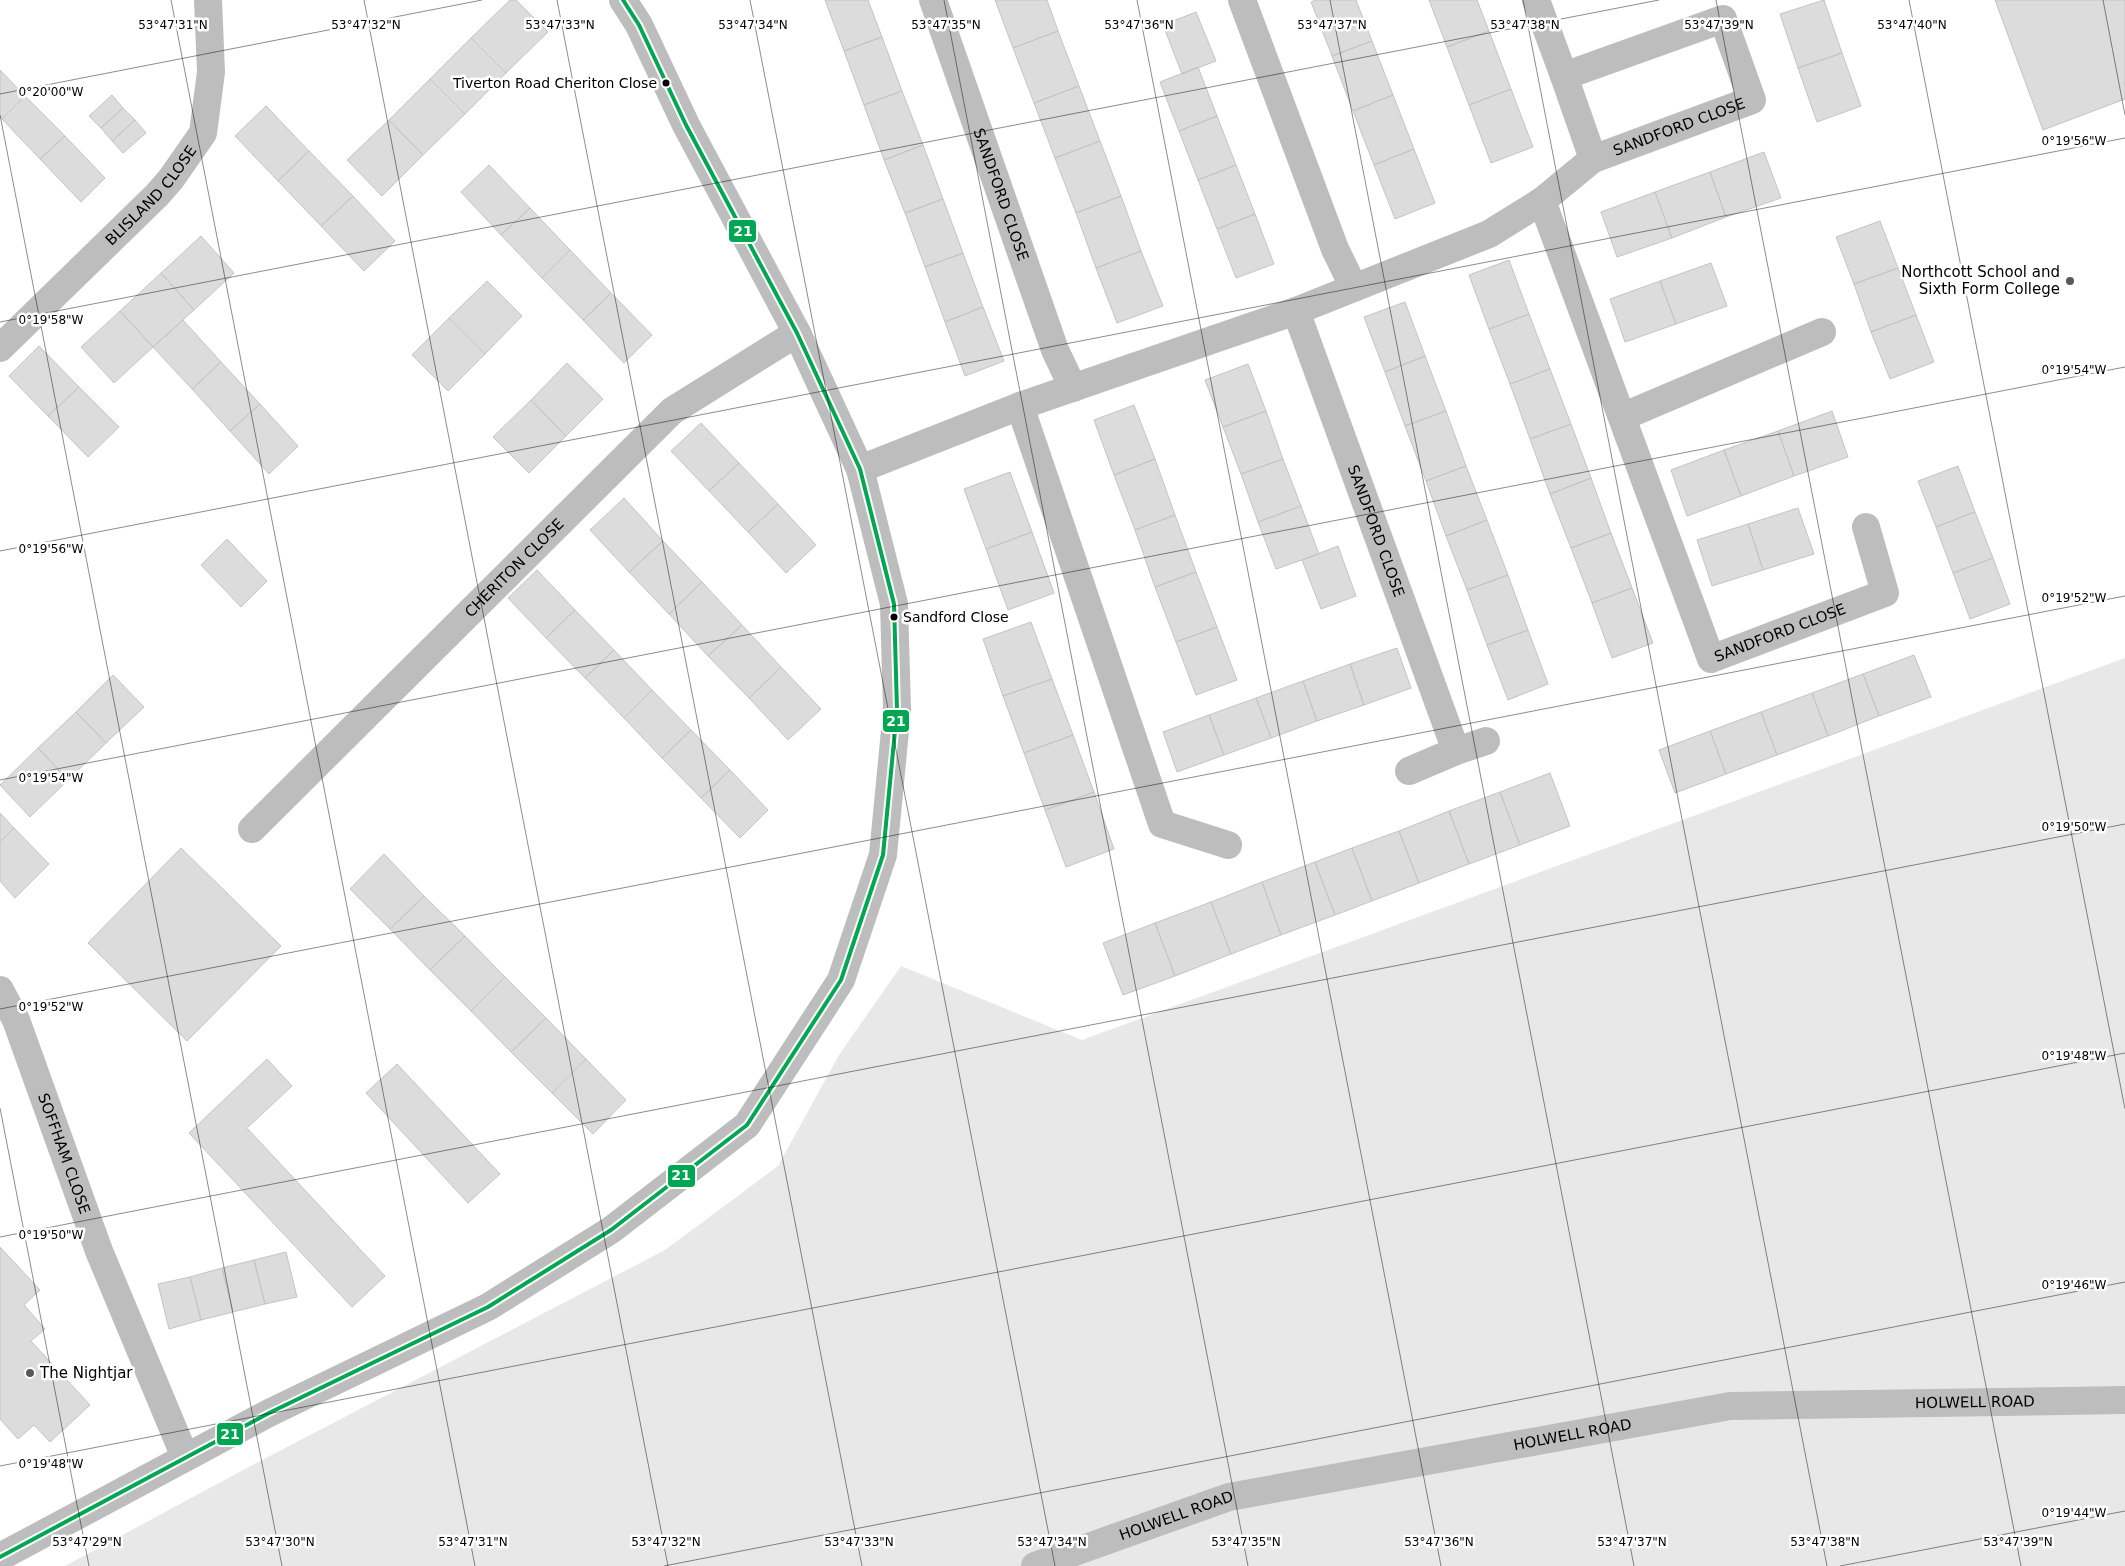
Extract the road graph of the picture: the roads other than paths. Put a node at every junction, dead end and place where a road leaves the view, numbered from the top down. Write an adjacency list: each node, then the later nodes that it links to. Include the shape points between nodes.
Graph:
1 (208, 0): 13 (street, BLISLAND CLOSE, via 211,72 203,133 157,195)
2 (623, 0): 12 (street, via 639,25 686,125)
3 (932, 0): 14 (street, SANDFORD CLOSE, via 1055,350)
4 (1242, 0): 9 (street, via 1335,249)
5 (1536, 0): 6 (street, SANDFORD CLOSE)
6 (1564, 76): 7 (street, SANDFORD CLOSE); 7 (street, SANDFORD CLOSE, via 1723,19 1752,100)
7 (1593, 158): 8 (street, SANDFORD CLOSE)
8 (1542, 201): 9 (street, SANDFORD CLOSE, via 1489,234); 16 (street, SANDFORD CLOSE)
9 (1354, 288): 10 (street, SANDFORD CLOSE)
10 (1296, 311): 14 (street, SANDFORD CLOSE); 20 (street, SANDFORD CLOSE)
11 (1822, 332): 16 (street)
12 (797, 333): 17 (street); 22 (street, CHERITON CLOSE, via 672,411)
13 (0, 348)
14 (1073, 388): 15 (street, SANDFORD CLOSE)
15 (1020, 406): 17 (street, SANDFORD CLOSE); 23 (street, via 1162,824)
16 (1622, 417): 18 (street, SANDFORD CLOSE, via 1711,658 1885,593)
17 (860, 469): 26 (street, via 894,604 897,710 882,854 841,980 747,1125 611,1230 488,1307)
18 (1866, 527)
19 (1486, 741): 20 (street)
20 (1456, 751): 21 (street)
21 (1409, 771)
22 (252, 829)
23 (1228, 845)
24 (0, 990): 26 (street, SOFFHAM CLOSE, via 16,1020 99,1251)
25 (2125, 1400): 28 (street, HOLWELL ROAD, via 1730,1406 1229,1497)
26 (185, 1457): 27 (street)
27 (0, 1557)
28 (1035, 1566)

